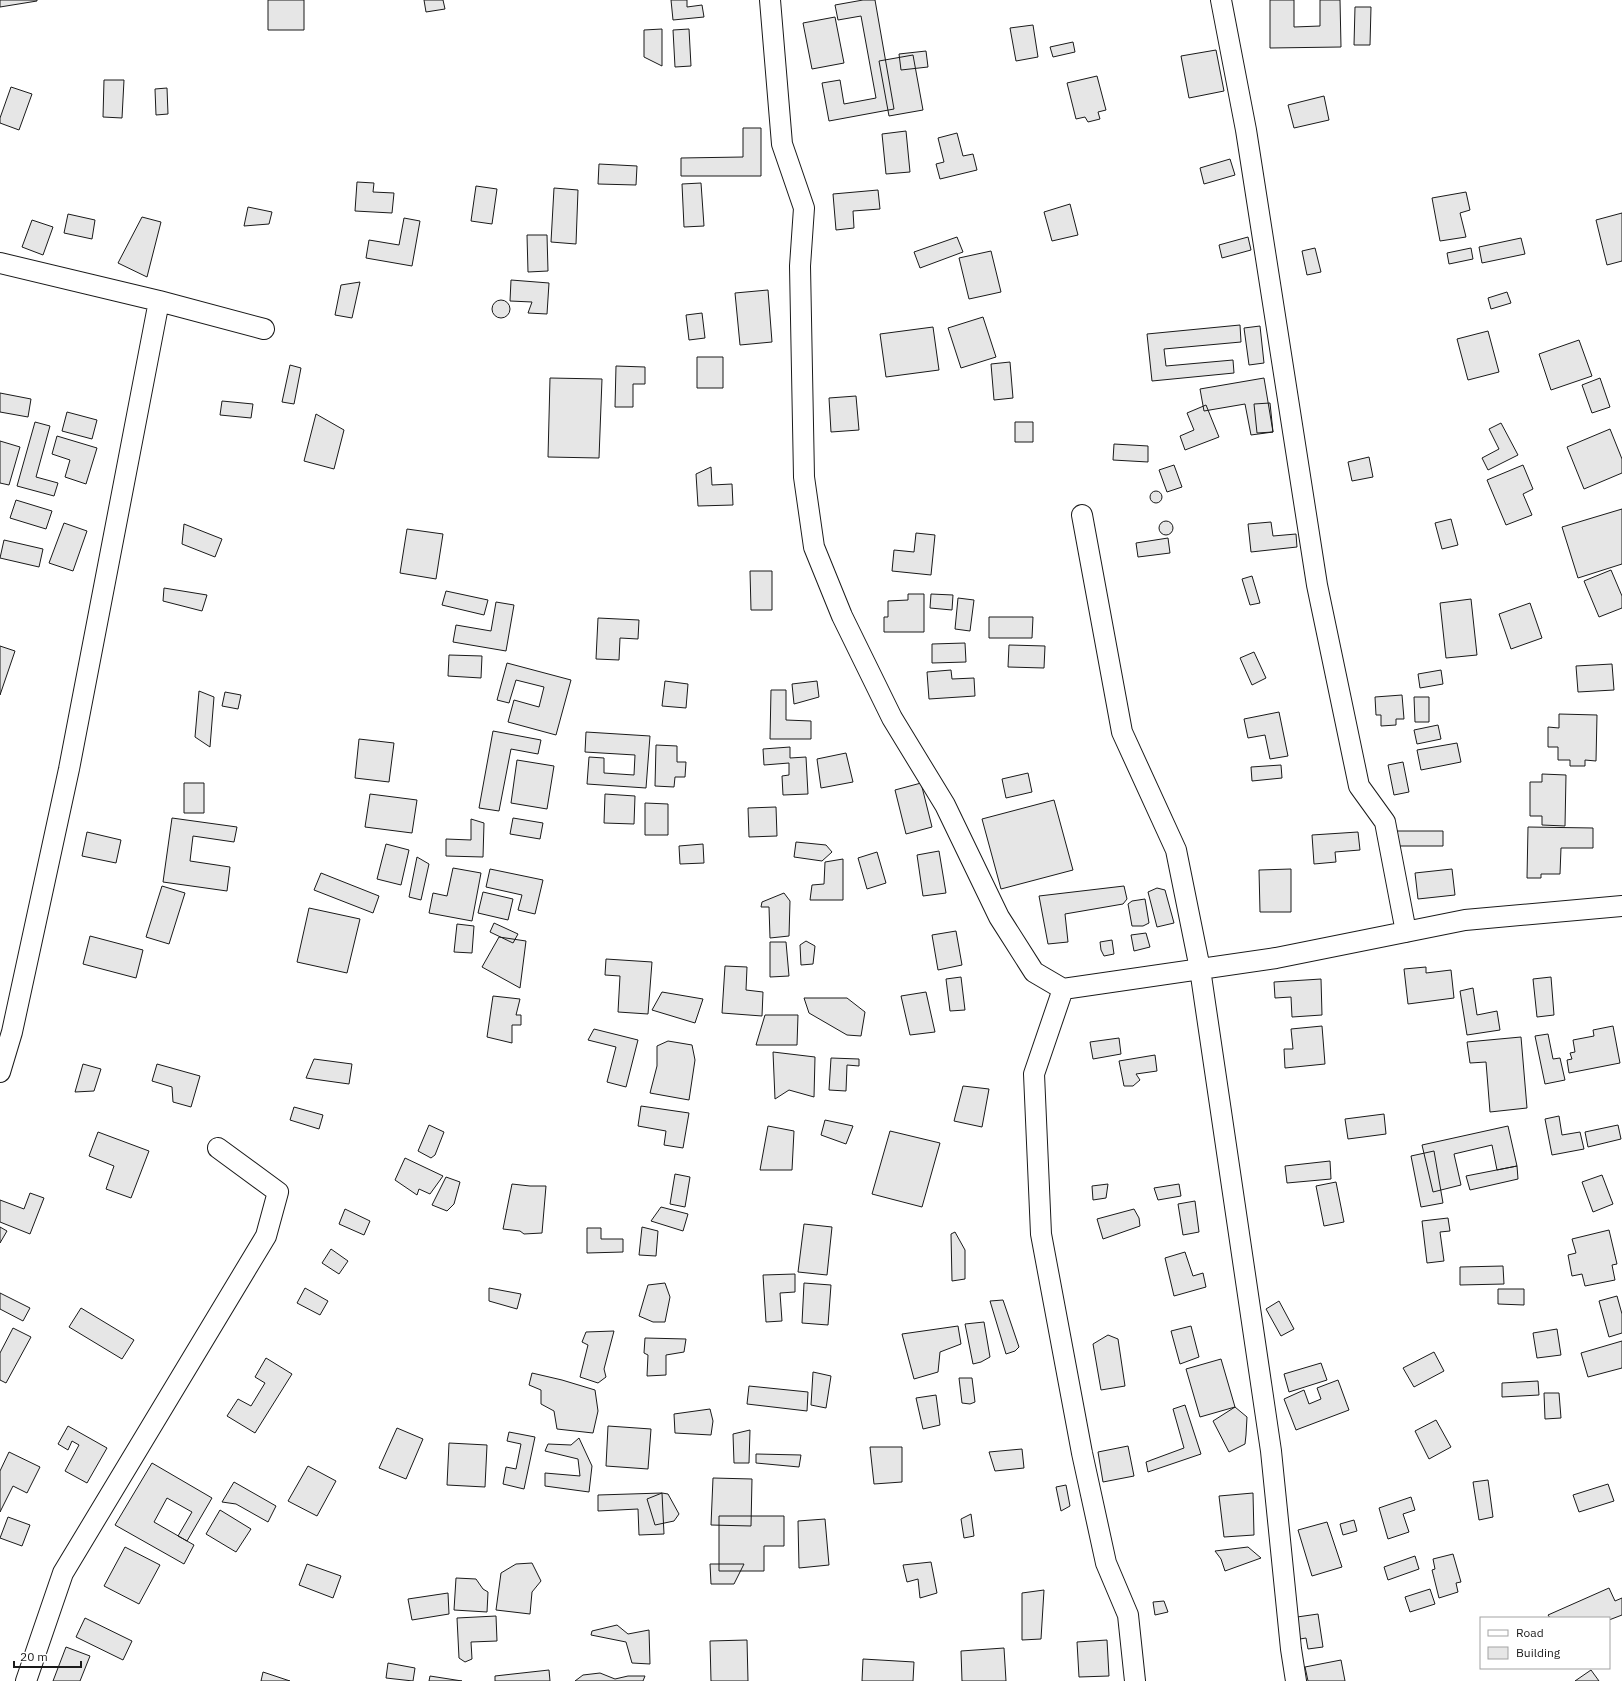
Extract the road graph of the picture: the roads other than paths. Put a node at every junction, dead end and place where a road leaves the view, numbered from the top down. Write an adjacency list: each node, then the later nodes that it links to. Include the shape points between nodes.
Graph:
1 (770, 0): 10 (street, via 782,144 804,208 800,266 804,477 814,547 842,616 889,712 945,805 999,917 1034,972)
2 (1221, 0): 8 (street, via 1246,130 1317,585 1359,786 1385,822)
3 (0, 263): 4 (street)
4 (159, 301): 5 (street); 11 (street, via 69,769 12,1032)
5 (264, 329)
6 (1082, 515): 9 (street, via 1122,732 1176,850)
7 (1622, 906): 8 (street, via 1465,920)
8 (1406, 932): 9 (street, via 1276,958)
9 (1200, 969): 10 (street); 15 (street, via 1271,1451)
10 (1063, 989): 14 (street, via 1034,1074 1042,1234 1082,1453 1106,1563 1128,1615)
11 (0, 1072)
12 (218, 1148): 13 (street, via 278,1192 266,1236 63,1573)
13 (26, 1681)
14 (1135, 1681)
15 (1296, 1681)

